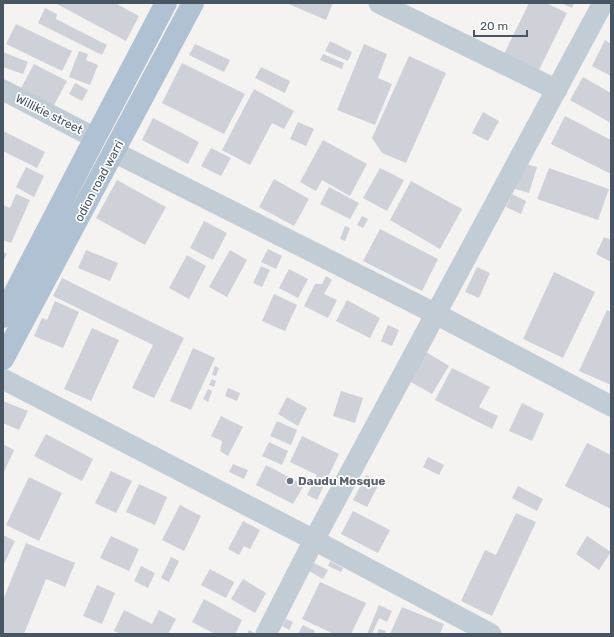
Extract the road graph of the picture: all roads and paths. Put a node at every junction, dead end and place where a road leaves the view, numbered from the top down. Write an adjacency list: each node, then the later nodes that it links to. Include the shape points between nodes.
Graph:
1 (166, 3): 7 (main road, odion road warri)
2 (193, 3): 8 (main road, odion road warri)
3 (379, 3): 6 (street)
4 (603, 3): 6 (street)
5 (3, 90): 7 (street, Willikie street)
6 (557, 90): 9 (street)
7 (95, 138): 10 (main road, odion road warri)
8 (114, 152): 9 (street); 11 (main road, odion road warri)
9 (436, 314): 13 (street); 14 (street)
10 (3, 317)
11 (3, 359)
12 (3, 379): 14 (street)
13 (611, 406)
14 (314, 540): 15 (street); 16 (street)
15 (266, 634)
16 (491, 634)

